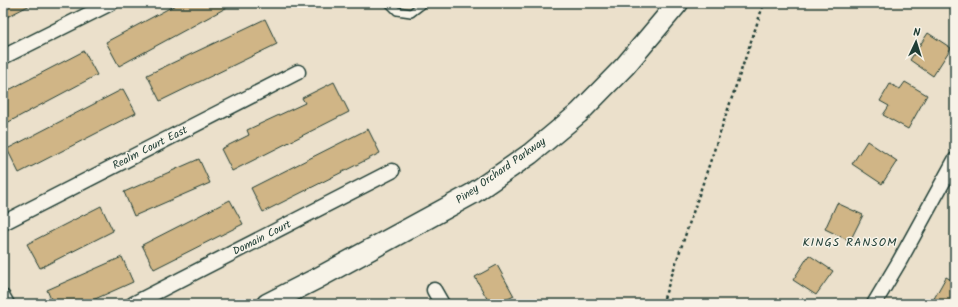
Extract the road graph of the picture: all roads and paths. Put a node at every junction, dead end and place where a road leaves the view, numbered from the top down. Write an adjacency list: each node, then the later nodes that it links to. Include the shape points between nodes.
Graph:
1 (111, 3): 6 (street)
2 (389, 3): 3 (lane, via 397,11 411,12)
3 (424, 3)
4 (678, 3): 15 (main road, Piney Orchard Parkway, via 625,66 579,113 530,154 472,194)
5 (764, 3): 17 (path)
6 (3, 57)
7 (298, 72): 10 (street, Realm Court East)
8 (955, 160): 18 (street)
9 (392, 171): 14 (street, Domain Court)
10 (3, 223)
11 (434, 290): 16 (street)
12 (3, 297): 13 (street)
13 (6, 304)
14 (133, 304)
15 (267, 304)
16 (442, 304)
17 (662, 304)
18 (874, 304)

